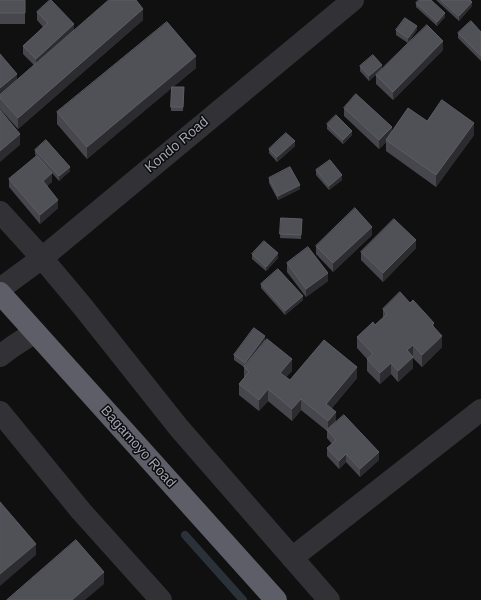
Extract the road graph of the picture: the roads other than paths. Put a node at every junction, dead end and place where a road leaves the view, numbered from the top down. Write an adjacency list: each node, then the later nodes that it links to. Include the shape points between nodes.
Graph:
1 (353, 0): 3 (street, Kondo Road)
2 (0, 212): 3 (street)
3 (42, 258): 4 (street, Kondo Road); 10 (street, via 179,428)
4 (0, 288)
5 (0, 293): 6 (highway, Bagamoyo Road)
6 (35, 332): 7 (street); 12 (highway, Bagamoyo Road)
7 (0, 356)
8 (481, 410): 10 (street)
9 (0, 412): 11 (street, via 81,511)
10 (292, 558): 13 (street)
11 (161, 600)
12 (276, 600)
13 (329, 600)

